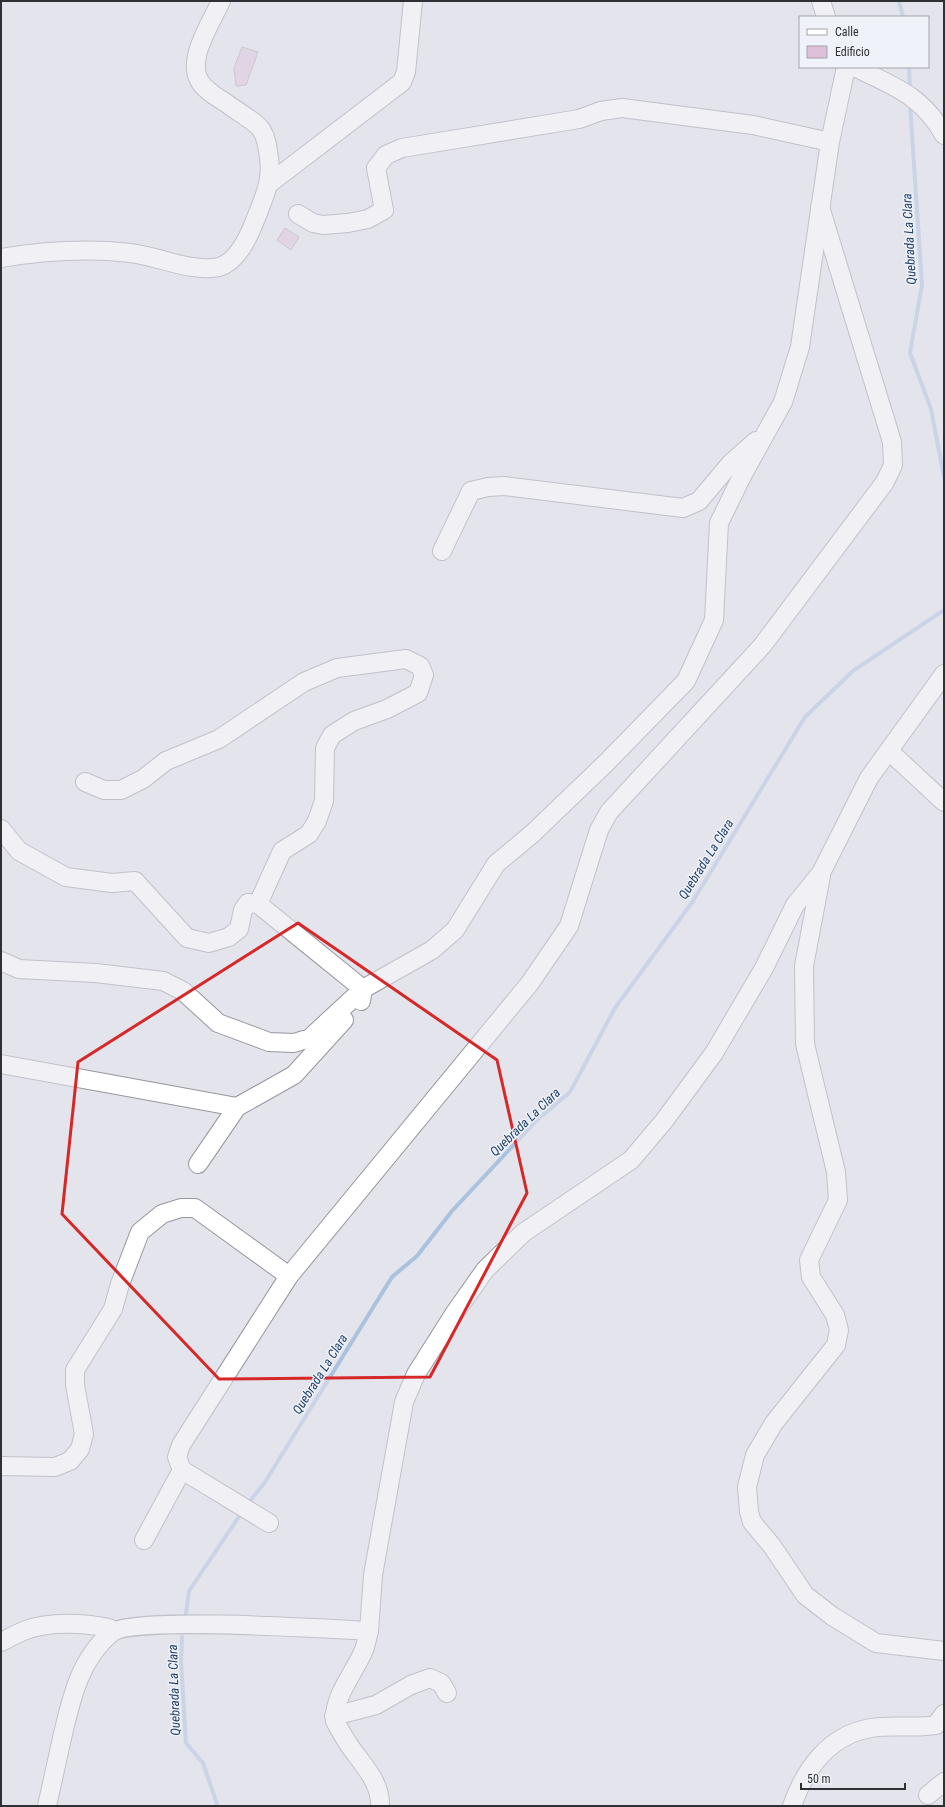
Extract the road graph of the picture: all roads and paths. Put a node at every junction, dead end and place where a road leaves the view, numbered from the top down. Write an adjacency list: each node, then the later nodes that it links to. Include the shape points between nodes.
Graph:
1 (222, 1): 9 (street, via 200,45 196,63 198,80 211,93 260,128 267,142 271,165)
2 (413, 1): 9 (street, via 406,72 402,82)
3 (821, 1): 4 (street)
4 (826, 16)
5 (846, 68): 8 (street)
6 (856, 68): 7 (street, via 902,90 921,103)
7 (944, 135)
8 (830, 142): 10 (street); 11 (street, via 752,125 622,108 579,119 402,148 386,154 376,168 384,210 368,219 323,225 313,224)
9 (270, 183): 12 (street, via 246,241 234,257 222,266 206,269 131,253 91,250 41,252)
10 (820, 207): 13 (street, via 800,346 783,402); 27 (street, via 892,442 893,465 886,482 762,646 609,812 599,830 569,926 530,983)
11 (298, 214)
12 (1, 258)
13 (768, 431): 14 (street, via 731,463 699,501 683,508 504,486 471,492); 23 (street, via 719,523 714,620 686,680 601,768 532,834 496,864 455,930 432,950)
14 (442, 552)
15 (944, 674): 16 (street)
16 (889, 751): 18 (street); 20 (street, via 869,778)
17 (85, 782): 21 (street, via 104,790 121,790 143,779 166,761 219,739 304,682 337,668 406,659 420,666 424,675 418,693 387,709 354,721 332,735 325,748 324,801 317,821 309,834 282,851)
18 (944, 802)
19 (1, 829): 21 (street, via 19,851 66,877 112,883 135,880 187,938 209,943 229,937 239,929 243,910 248,903)
20 (821, 873): 32 (street, via 795,905 764,968 714,1053 664,1121 631,1160 523,1233 485,1270 416,1374 404,1402 373,1575); 35 (street, via 804,966 805,1044 836,1172 838,1200 809,1260 811,1277 835,1315 839,1330 836,1345 774,1423 755,1455 747,1487 749,1512 752,1522 772,1546 805,1595 832,1616 876,1643)
21 (258, 904): 23 (street)
22 (1, 961): 23 (street, via 18,969 96,973 163,981 183,991 218,1023 268,1042 294,1043 310,1038)
23 (363, 989): 25 (street, via 360,1003 294,1075)
24 (1, 1064): 25 (street)
25 (238, 1107): 26 (street)
26 (198, 1164)
27 (289, 1276): 28 (street, via 195,1208 181,1208 162,1214 140,1232 113,1309 75,1370 84,1434 80,1449 70,1461 55,1467); 29 (street, via 181,1445 178,1457)
28 (1, 1466)
29 (182, 1470): 30 (street); 31 (street)
30 (269, 1523)
31 (144, 1540)
32 (369, 1631): 33 (street, via 198,1625 126,1627); 38 (street, via 364,1651 338,1701)
33 (112, 1632): 34 (street, via 109,1628 90,1624 67,1623 27,1629); 41 (street, via 98,1645 73,1691)
34 (1, 1642)
35 (944, 1651)
36 (447, 1693): 38 (street, via 441,1683 430,1678 411,1685 376,1705)
37 (944, 1714): 43 (street, via 936,1725 919,1728 870,1728 841,1738 815,1760 799,1787)
38 (334, 1716): 42 (street, via 349,1745 372,1776)
39 (944, 1782): 40 (street)
40 (928, 1795)
41 (47, 1806)
42 (380, 1806)
43 (792, 1806)

